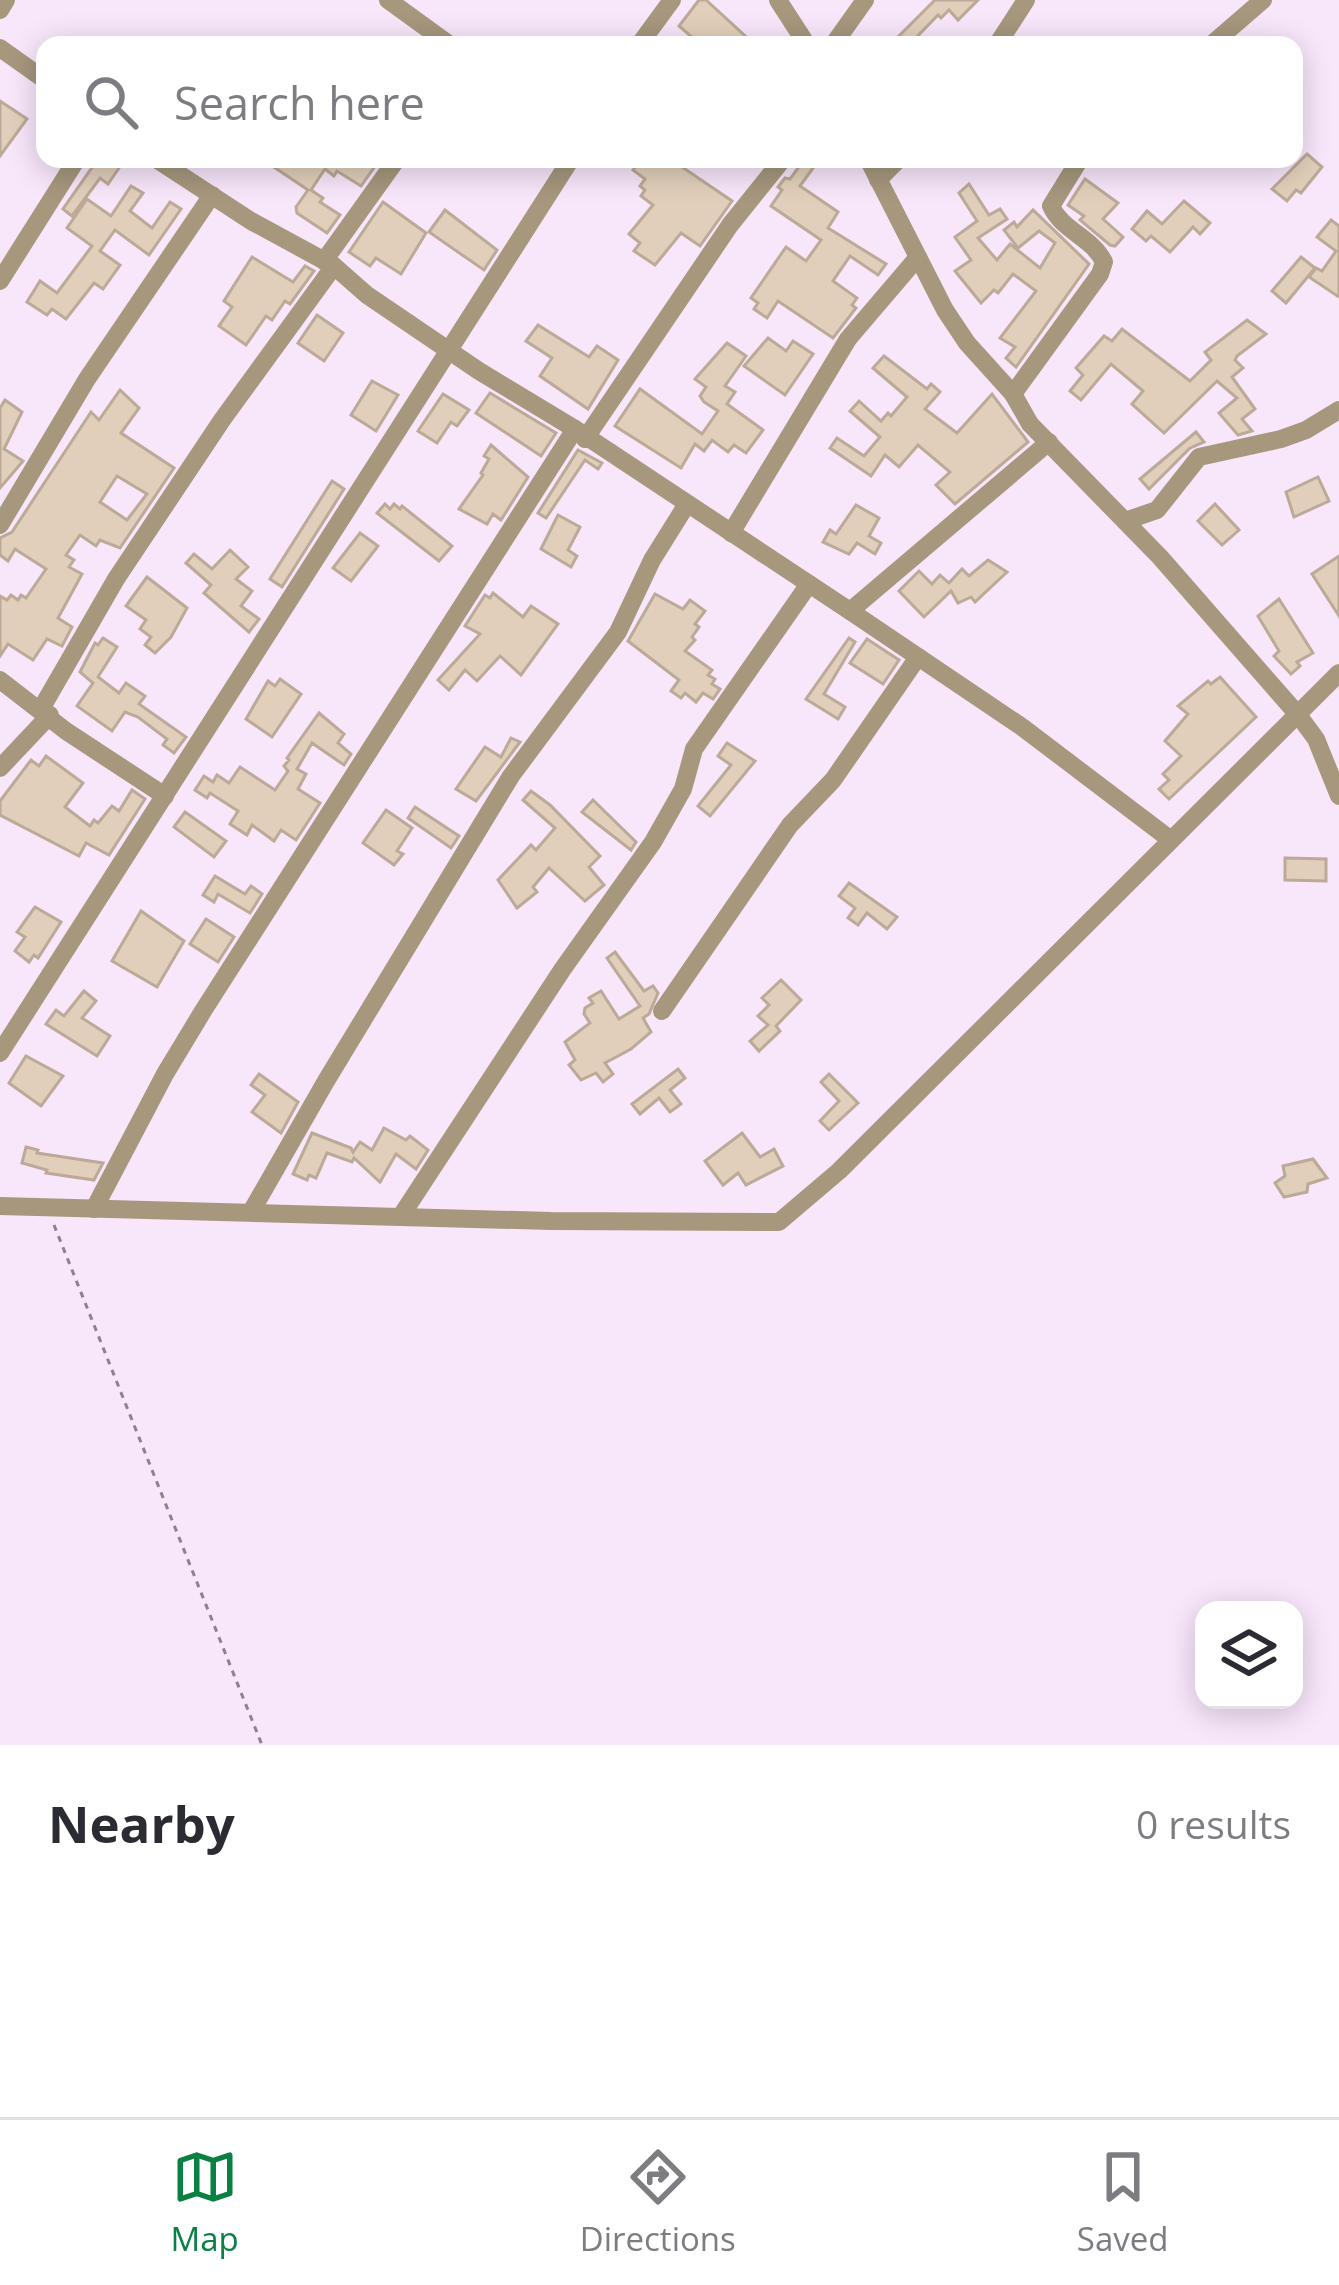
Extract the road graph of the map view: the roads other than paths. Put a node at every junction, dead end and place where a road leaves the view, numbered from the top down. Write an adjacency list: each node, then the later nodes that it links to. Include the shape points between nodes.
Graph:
1 (6, 0): 8 (street)
2 (388, 0): 9 (street)
3 (672, 0): 10 (street)
4 (778, 0): 11 (street)
5 (865, 0): 12 (street)
6 (1027, 0): 13 (street)
7 (1262, 0): 14 (street)
8 (0, 10)
9 (438, 36)
10 (645, 36)
11 (801, 36)
12 (839, 36)
13 (1004, 36)
14 (1221, 36)
15 (0, 48): 16 (street)
16 (36, 74)
17 (71, 168): 29 (street)
18 (170, 168): 26 (street)
19 (391, 168): 28 (street)
20 (565, 168): 30 (street)
21 (776, 168): 33 (street)
22 (872, 168): 25 (street)
23 (890, 168): 25 (street)
24 (1074, 168): 31 (street, via 1051,206 1104,262)
25 (878, 180): 27 (street)
26 (212, 195): 28 (street); 37 (street)
27 (918, 257): 31 (street, via 967,343); 38 (street, via 848,339)
28 (329, 264): 30 (street); 44 (street, via 116,579)
29 (0, 281)
30 (450, 351): 33 (street); 47 (street)
31 (1013, 394): 34 (street)
32 (1339, 410): 36 (street, via 1294,435 1199,457 1157,510)
33 (580, 434): 35 (street); 53 (street, via 203,1010)
34 (1049, 442): 36 (street); 40 (street)
35 (687, 504): 38 (street); 54 (street, via 617,632 512,776)
36 (1125, 521): 45 (street)
37 (0, 525)
38 (731, 533): 39 (street)
39 (809, 584): 40 (street); 55 (street, via 694,749 683,789 652,842)
40 (850, 610): 41 (street)
41 (918, 657): 49 (street); 50 (street)
42 (1339, 673): 45 (street)
43 (0, 680): 44 (street)
44 (45, 712): 46 (street); 47 (street)
45 (1299, 716): 48 (street); 49 (street)
46 (0, 768)
47 (165, 796): 51 (street)
48 (1339, 796)
49 (1171, 840): 55 (street, via 783,1220)
50 (662, 1010)
51 (0, 1053)
52 (0, 1206): 53 (street)
53 (94, 1210): 54 (street)
54 (251, 1212): 55 (street)
55 (401, 1216)

